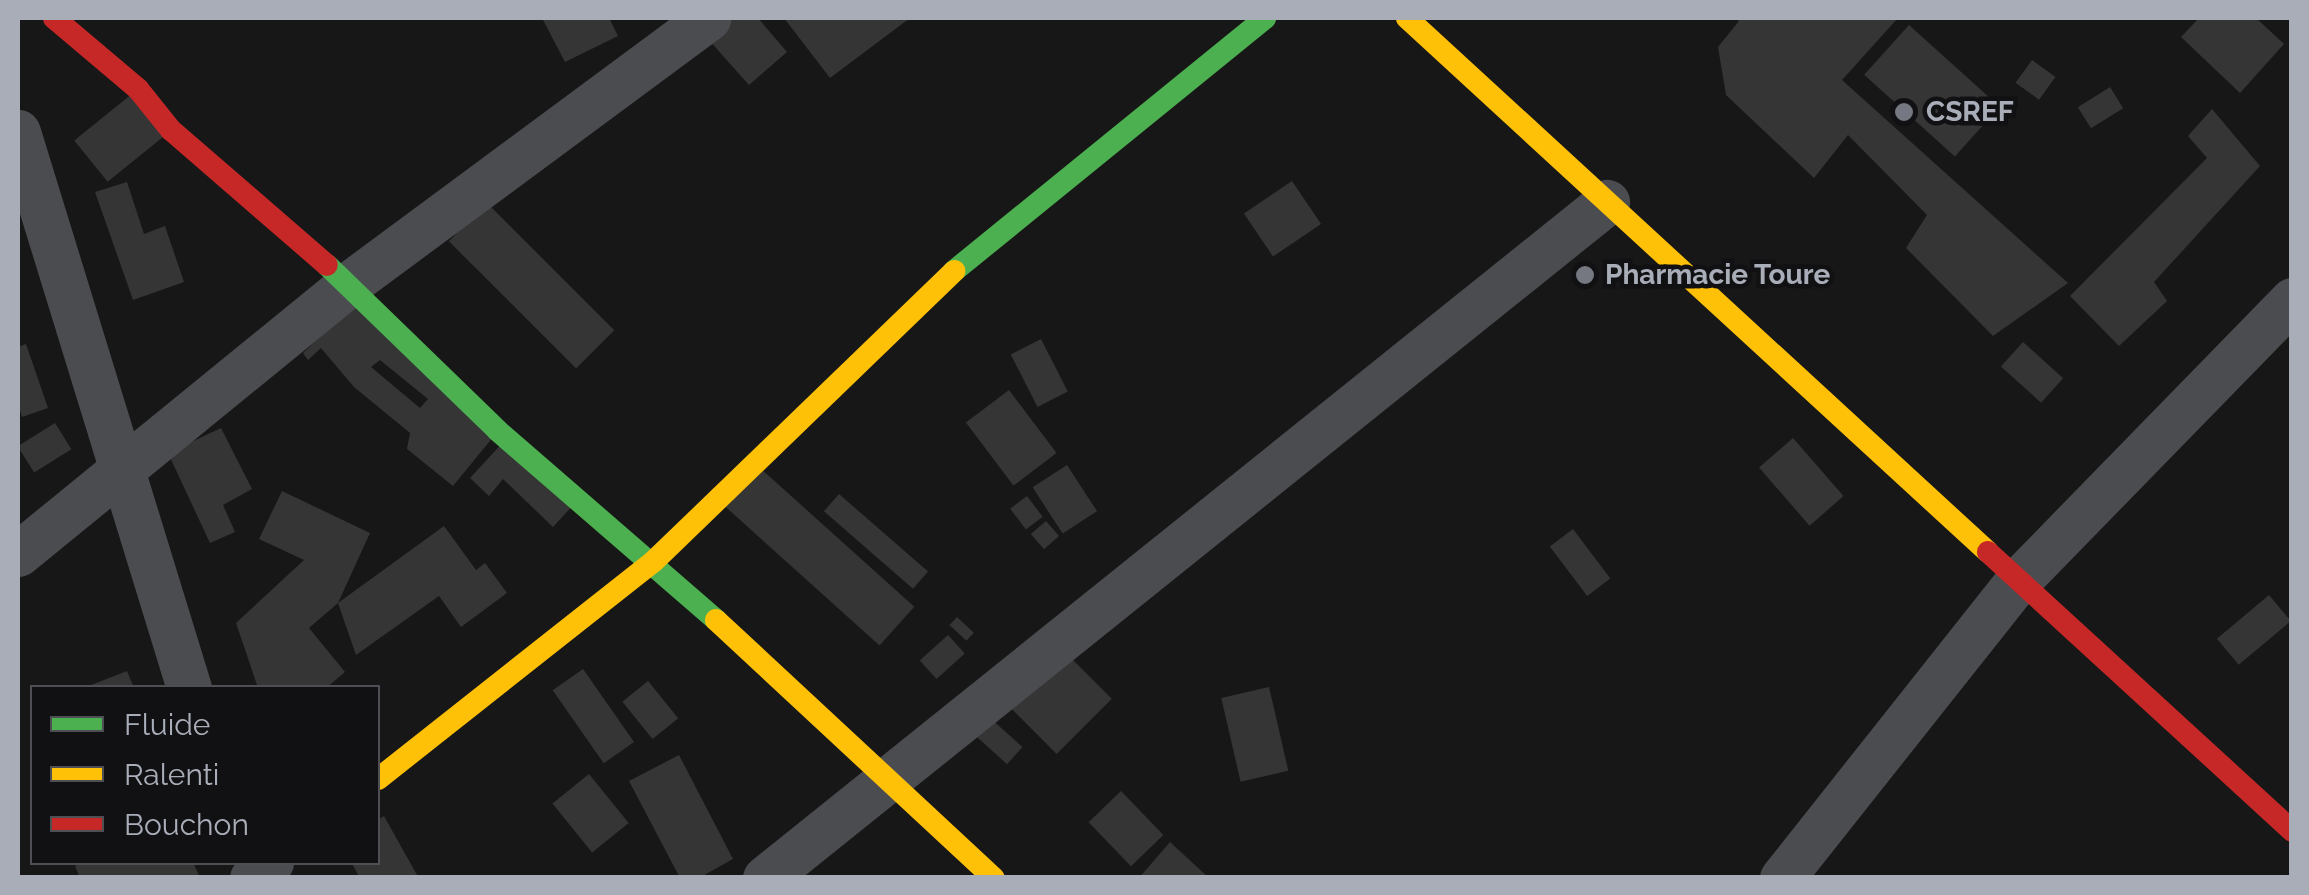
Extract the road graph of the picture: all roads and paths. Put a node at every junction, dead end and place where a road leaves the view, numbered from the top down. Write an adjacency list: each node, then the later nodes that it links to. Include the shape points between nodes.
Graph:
1 (54, 18): 8 (street, via 138,89 171,130)
2 (708, 18): 8 (street)
3 (1264, 18): 12 (street, via 954,271)
4 (1407, 18): 7 (street)
5 (18, 132): 6 (street)
6 (27, 195): 10 (street)
7 (1607, 202): 13 (street); 16 (street)
8 (350, 284): 10 (street); 12 (street, via 498,431)
9 (2292, 300): 13 (street)
10 (122, 470): 11 (street); 14 (street)
11 (18, 554)
12 (653, 562): 15 (street); 16 (street)
13 (2017, 582): 17 (street); 20 (street)
14 (188, 685)
15 (380, 777)
16 (887, 778): 18 (street); 19 (street)
17 (2292, 831)
18 (765, 878)
19 (994, 878)
20 (1782, 878)

